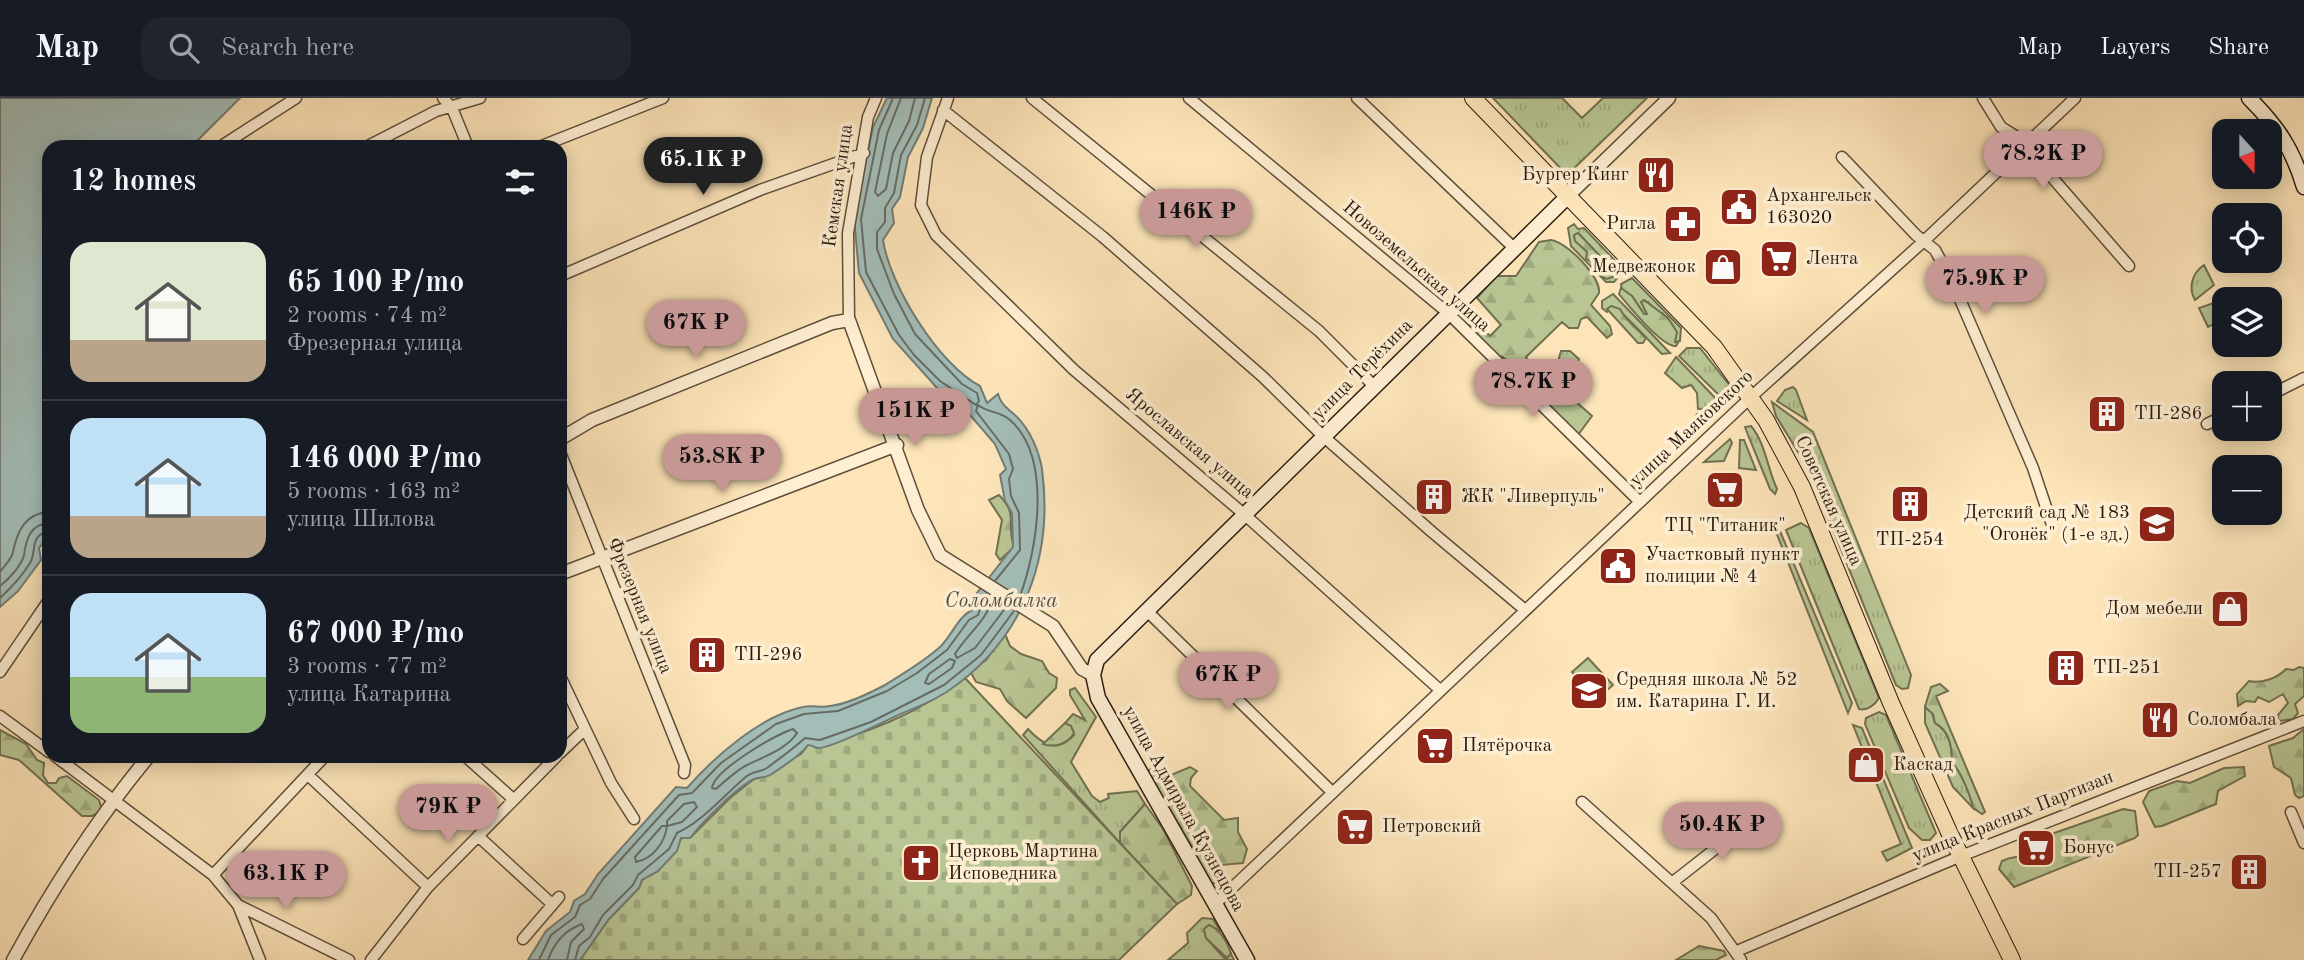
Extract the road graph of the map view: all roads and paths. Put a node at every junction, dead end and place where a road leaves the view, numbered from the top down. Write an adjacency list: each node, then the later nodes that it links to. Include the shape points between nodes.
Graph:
1 (296, 98): 17 (street)
2 (443, 98): 15 (street)
3 (480, 98): 15 (street)
4 (663, 98): 20 (street)
5 (876, 98): 22 (street, Кемская улица)
6 (948, 98): 16 (street)
7 (1032, 98): 33 (street, via 1319,331)
8 (1189, 98): 30 (street, Новоземельская улица)
9 (1357, 98): 27 (street)
10 (1474, 98): 25 (main road, Советская улица)
11 (1668, 98): 25 (street, улица Терёхина)
12 (1983, 98): 21 (street, via 2001,127)
13 (2075, 98): 21 (street, улица Маяковского)
14 (2249, 98): 24 (main road, via 2285,138)
15 (452, 108): 18 (street, via 436,111); 19 (street)
16 (943, 110): 39 (street, via 1103,237); 43 (street, Ярославская улица, via 926,157 921,205 936,236 1074,370)
17 (231, 140)
18 (380, 140)
19 (465, 140)
20 (556, 140)
21 (2025, 147): 26 (street, улица Маяковского); 28 (street)
22 (864, 153): 29 (street, via 760,190); 31 (street, Кемская улица, via 848,233)
23 (1843, 157): 26 (street)
24 (2304, 187)
25 (1568, 196): 27 (main road, улица Терёхина); 35 (main road, Советская улица, via 1714,347)
26 (1925, 240): 35 (street, улица Маяковского); 44 (street, via 1952,281 2039,482)
27 (1514, 248): 30 (main road, улица Терёхина)
28 (2129, 266)
29 (567, 273)
30 (1448, 313): 33 (main road, улица Терёхина); 42 (street, Новоземельская улица)
31 (849, 320): 38 (street, via 592,420); 40 (street, Кемская улица)
32 (2304, 378): 34 (street)
33 (1374, 386): 39 (main road, улица Терёхина)
34 (2282, 389)
35 (1751, 397): 42 (street, улица Маяковского); 75 (main road, Советская улица, via 1802,486 1891,703)
36 (2212, 422): 37 (street)
37 (2207, 424)
38 (567, 435)
39 (1324, 436): 43 (main road, улица Терёхина); 49 (street)
40 (897, 445): 45 (street); 51 (street, Кемская улица, via 918,510 940,555 1043,618 1082,669)
41 (567, 466): 45 (street, Фрезерная улица)
42 (1640, 502): 49 (street, улица Маяковского)
43 (1245, 515): 48 (main road, улица Терёхина); 52 (street, Ярославская улица)
44 (2051, 522)
45 (600, 558): 46 (street); 64 (street, Фрезерная улица, via 685,765)
46 (567, 571)
47 (42, 610): 50 (street)
48 (1146, 610): 51 (main road, улица Терёхина, via 1104,650); 66 (street)
49 (1525, 610): 52 (street, улица Маяковского)
50 (0, 672)
51 (1093, 675): 80 (main road, улица Адмирала Кузнецова, via 1098,698)
52 (1440, 690): 66 (street, улица Маяковского)
53 (567, 691): 56 (street)
54 (0, 716): 58 (street)
55 (2304, 721): 75 (street, улица Красных Партизан)
56 (585, 729): 57 (street); 71 (street)
57 (567, 746)
58 (42, 747)
59 (65, 763): 67 (street)
60 (143, 763): 67 (street)
61 (319, 763): 65 (street)
62 (473, 763): 68 (street)
63 (549, 763): 68 (street)
64 (684, 773)
65 (308, 775): 76 (street); 78 (street)
66 (1332, 792): 80 (street, улица Маяковского)
67 (114, 798): 76 (street); 83 (street, via 55,883)
68 (512, 798): 73 (street)
69 (1582, 802): 77 (street)
70 (2291, 812): 74 (street)
71 (634, 819)
72 (1752, 820): 77 (street)
73 (478, 836): 78 (street); 81 (street, via 555,901)
74 (2304, 843)
75 (1961, 856): 82 (street, улица Красных Партизан); 88 (main road, Советская улица)
76 (213, 875): 79 (street)
77 (1674, 882): 82 (street, via 1711,918)
78 (428, 887): 86 (street)
79 (238, 905): 84 (street); 85 (street)
80 (1214, 905): 87 (main road, улица Адмирала Кузнецова)
81 (523, 939)
82 (1739, 956)
83 (13, 960)
84 (260, 960)
85 (349, 960)
86 (371, 960)
87 (1247, 960)
88 (2011, 960)

